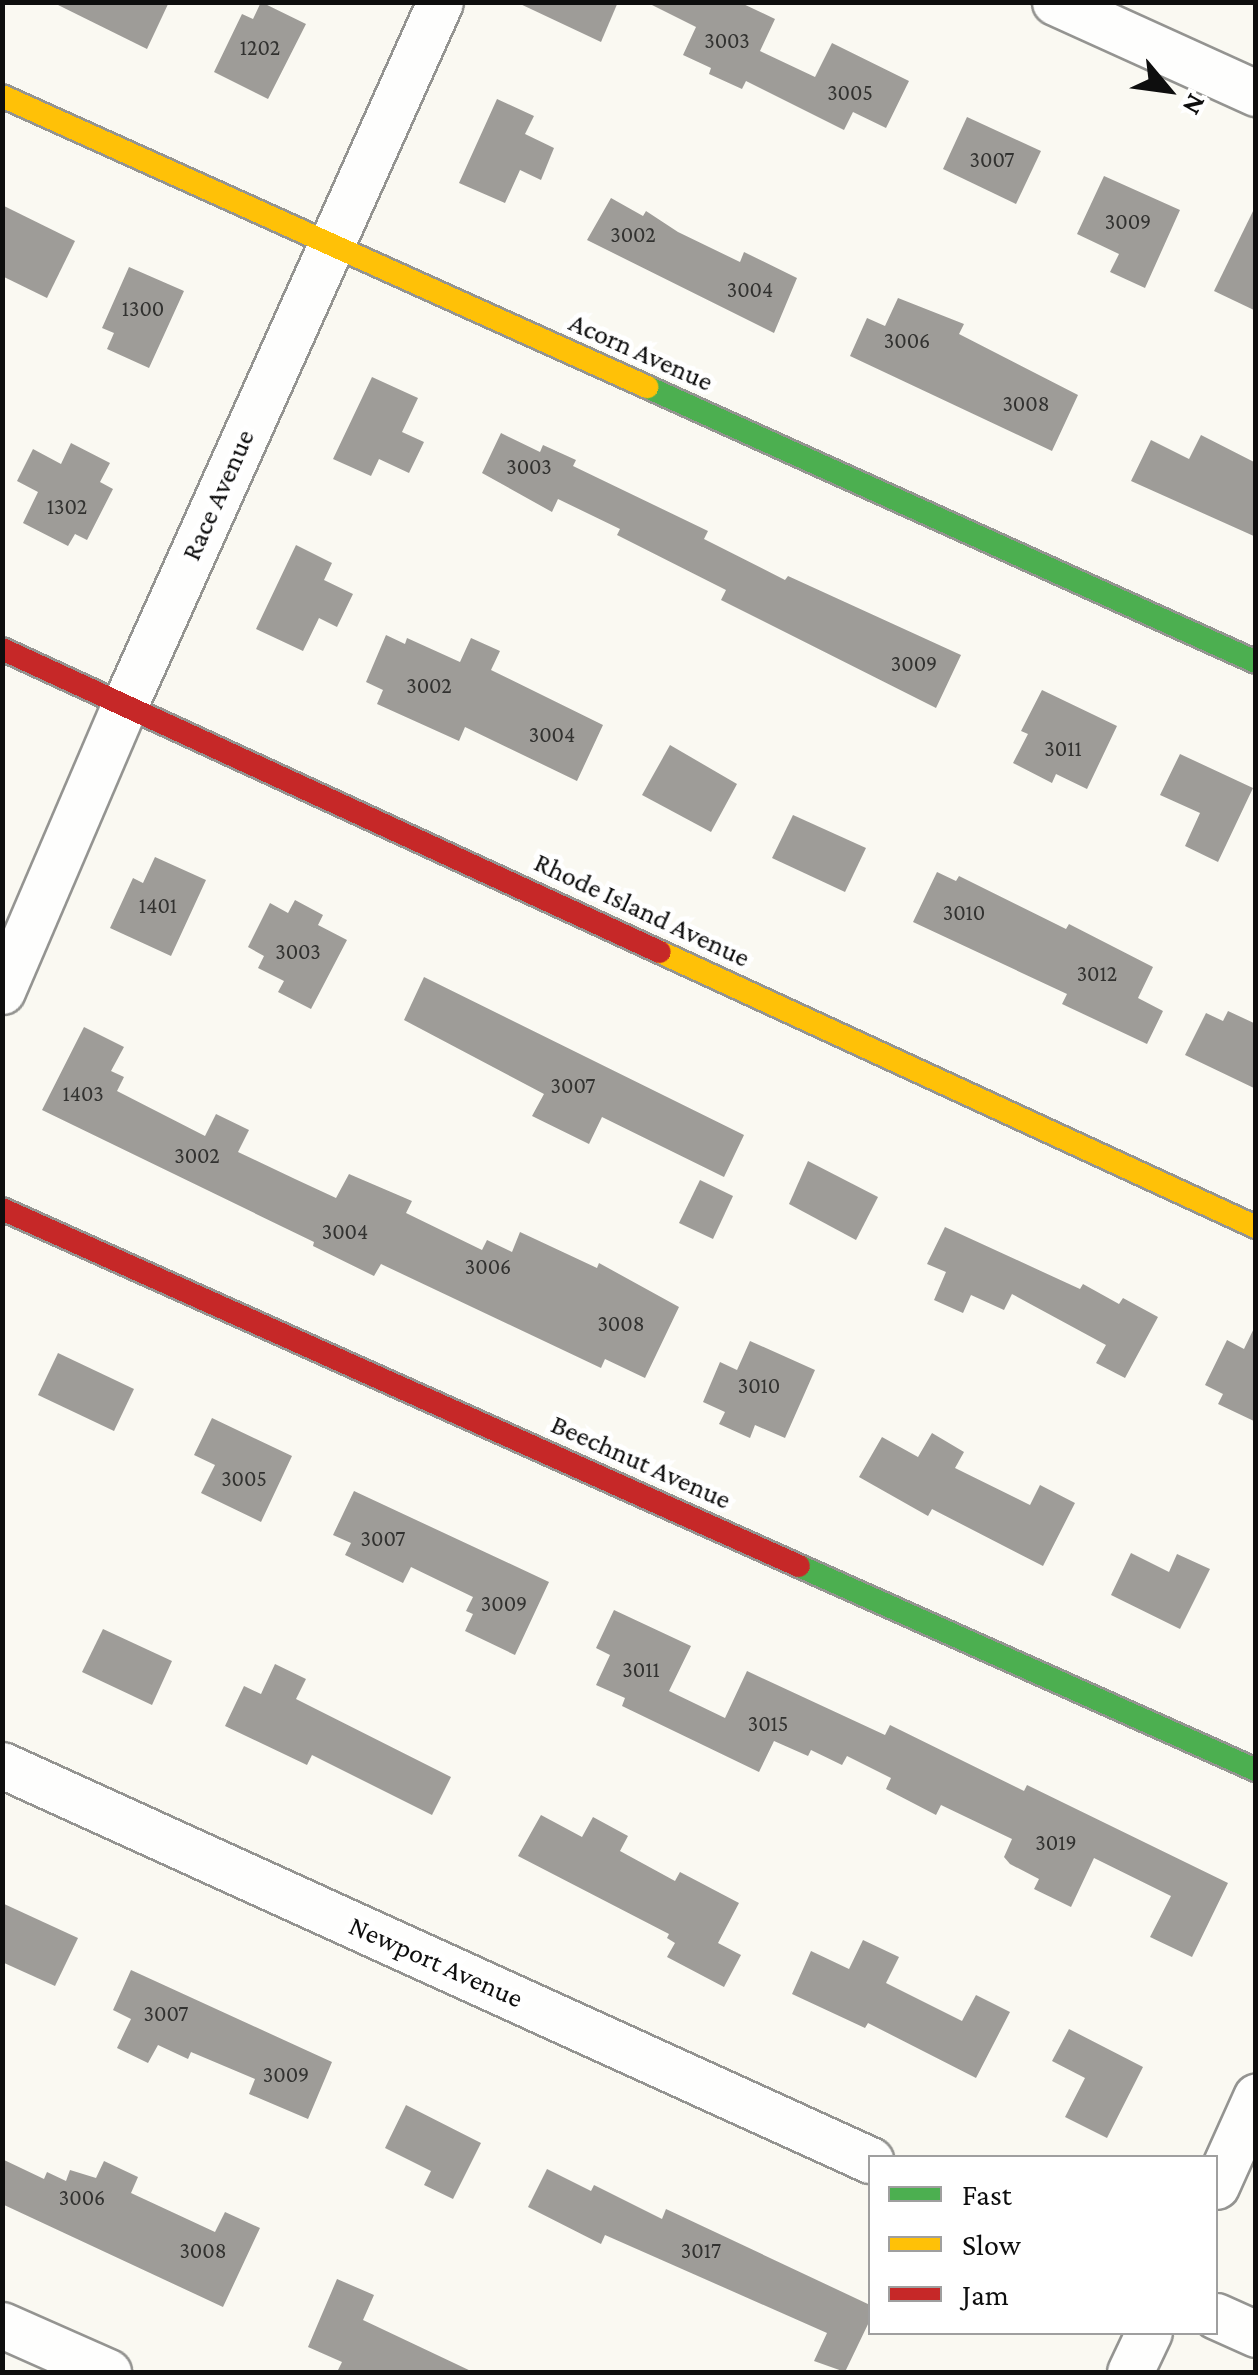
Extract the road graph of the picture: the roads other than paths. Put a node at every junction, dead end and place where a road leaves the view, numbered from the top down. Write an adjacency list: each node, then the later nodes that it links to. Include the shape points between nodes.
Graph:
1 (440, 2): 5 (street, Race Avenue)
2 (1054, 2): 3 (street)
3 (1256, 93)
4 (2, 96): 5 (street, Acorn Avenue)
5 (329, 244): 7 (street, Acorn Avenue); 8 (street, Race Avenue)
6 (2, 649): 8 (street, Rhode Island Avenue)
7 (1256, 662)
8 (125, 704): 9 (street, Race Avenue); 11 (street, Rhode Island Avenue)
9 (2, 991)
10 (2, 1208): 13 (street, Beechnut Avenue)
11 (1256, 1227)
12 (2, 1765): 15 (street, Newport Avenue)
13 (1256, 1770)
14 (1256, 2097): 16 (street)
15 (868, 2159)
16 (1218, 2182)
17 (1218, 2317): 19 (street)
18 (2, 2325): 21 (street)
19 (1256, 2334)
20 (1148, 2335): 22 (street)
21 (108, 2372)
22 (1130, 2372)

